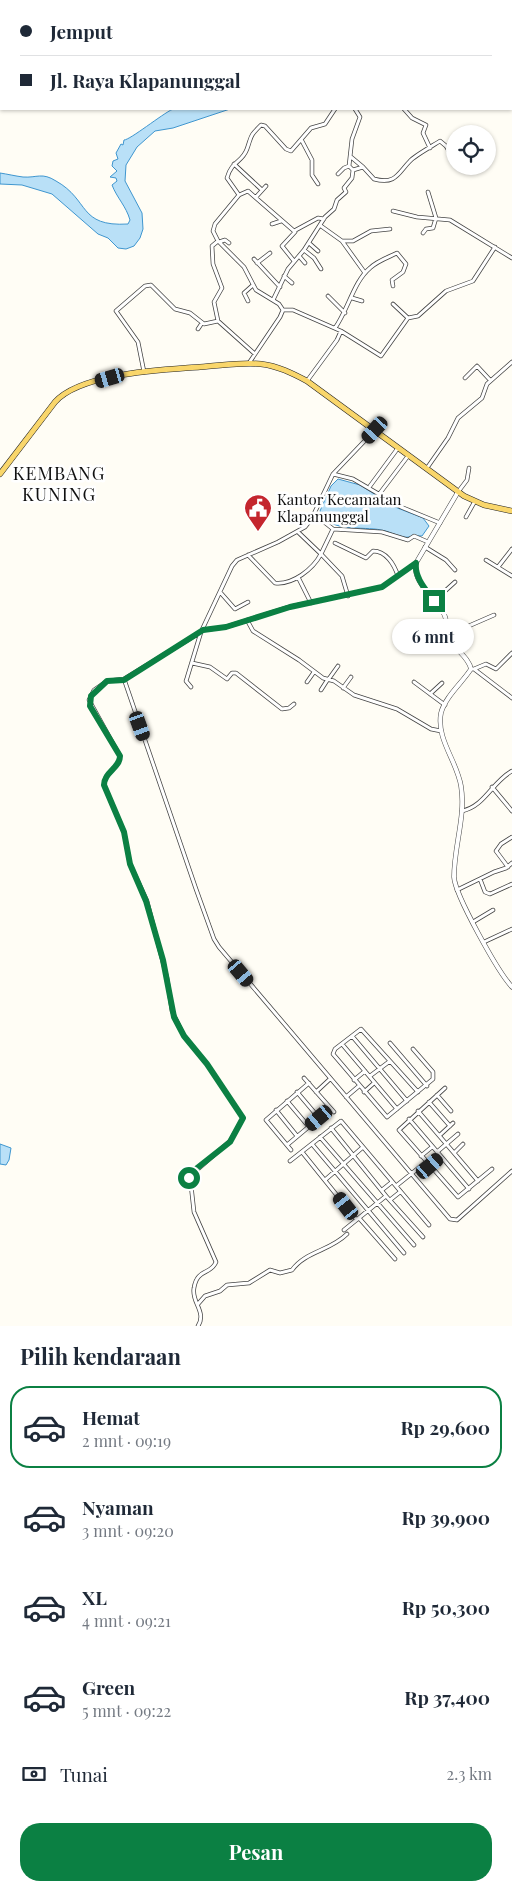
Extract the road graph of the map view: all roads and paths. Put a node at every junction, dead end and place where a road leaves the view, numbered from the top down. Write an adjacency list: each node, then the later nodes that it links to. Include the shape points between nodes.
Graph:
1 (335, 110): 4 (street, via 325,124 311,128)
2 (357, 110): 7 (street, via 360,117 352,138)
3 (405, 110): 6 (street, via 426,125 424,133)
4 (302, 141): 8 (street, via 288,150 265,126 261,126 250,136 248,149); 13 (street, via 312,160 312,175)
5 (446, 147): 6 (street, via 443,142 438,142)
6 (430, 148): 10 (street, via 410,160 399,174 388,180 373,179)
7 (351, 157): 9 (street); 10 (street)
8 (234, 164): 15 (street); 17 (street, via 227,178)
9 (349, 166): 11 (street); 12 (street)
10 (363, 166): 11 (street)
11 (353, 170): 21 (street, via 352,178 344,188 346,192)
12 (338, 174)
13 (318, 184)
14 (266, 186): 15 (street)
15 (262, 190): 18 (street)
16 (428, 192): 20 (street)
17 (239, 195): 18 (street, via 246,190); 29 (street, via 213,228)
18 (256, 197): 22 (street)
19 (393, 211): 20 (street)
20 (436, 218): 27 (street, via 434,227); 32 (street, via 450,220)
21 (324, 219): 24 (street); 26 (street, via 318,218)
22 (281, 221): 23 (street); 26 (street)
23 (272, 224)
24 (321, 226): 28 (street); 31 (street)
25 (390, 229): 28 (street, via 371,230 353,241)
26 (295, 232): 39 (street, via 282,246)
27 (423, 233)
28 (342, 241): 43 (street)
29 (218, 242): 30 (street, via 225,240); 46 (street, via 244,268); 58 (street, via 212,246 211,255 222,288 214,302)
30 (229, 243)
31 (309, 243): 33 (street); 34 (street)
32 (495, 248): 37 (street); 57 (street, via 473,281 446,291 418,316)
33 (304, 250): 36 (street); 42 (street)
34 (318, 251)
35 (270, 253): 40 (street)
36 (299, 256): 39 (street); 41 (street)
37 (512, 258)
38 (254, 259): 40 (street)
39 (294, 261): 44 (street)
40 (257, 263): 48 (street)
41 (306, 263)
42 (321, 269)
43 (365, 273): 47 (street, via 397,253 406,264 403,272 392,280); 50 (street)
44 (284, 276): 45 (street); 48 (street)
45 (292, 282)
46 (253, 285): 51 (street); 52 (street, via 244,293)
47 (393, 286)
48 (280, 287): 51 (street)
49 (328, 296): 56 (street)
50 (352, 298): 53 (street); 56 (street)
51 (272, 300): 55 (street)
52 (248, 301)
53 (362, 301)
54 (393, 304): 57 (street)
55 (283, 310): 60 (street, via 293,310); 63 (street)
56 (345, 313): 60 (street)
57 (408, 318): 62 (street, via 381,356)
58 (218, 321): 59 (street); 63 (street)
59 (202, 322): 61 (street); 66 (street, via 175,309 151,285 145,286 116,311 138,342)
60 (335, 328): 62 (street)
61 (198, 329)
62 (341, 330): 69 (street)
63 (255, 354): 65 (street)
64 (512, 362): 68 (street)
65 (249, 364): 66 (main road); 69 (main road, via 279,368)
66 (144, 372): 75 (main road, via 87,384 62,395)
67 (465, 378): 68 (street, via 477,366)
68 (490, 380): 73 (street, via 482,398 458,418)
69 (307, 381): 70 (main road)
70 (375, 430): 71 (main road); 76 (street)
71 (398, 448): 72 (main road); 77 (street)
72 (409, 455): 73 (main road); 79 (street)
73 (427, 468): 78 (main road)
74 (469, 468): 78 (street)
75 (0, 474)
76 (333, 474): 77 (street); 82 (street)
77 (370, 486): 79 (street)
78 (458, 492): 80 (main road); 84 (street)
79 (380, 493): 84 (street, via 401,507)
80 (475, 501): 81 (main road); 83 (street)
81 (512, 511)
82 (314, 514): 85 (street); 86 (street)
83 (466, 517)
84 (440, 523): 87 (street)
85 (333, 529): 87 (street, via 382,532 408,540 414,536); 91 (street)
86 (298, 532): 91 (street); 92 (street)
87 (428, 542): 89 (street)
88 (336, 543): 97 (street, via 366,558 373,551 379,552 392,562)
89 (425, 547): 94 (street); 96 (street)
90 (512, 550): 95 (street)
91 (321, 554): 99 (street, via 314,565); 102 (street, via 342,576)
92 (248, 555): 99 (street, via 275,583); 101 (street, via 235,562)
93 (486, 560): 95 (street)
94 (416, 563): 97 (street); 103 (street, via 418,578)
95 (498, 568): 98 (street)
96 (455, 570)
97 (398, 576): 102 (street, via 382,587)
98 (512, 576)
99 (298, 577): 105 (street)
100 (455, 582): 103 (street)
101 (220, 592): 104 (street, via 235,609); 108 (street)
102 (348, 596): 105 (street)
103 (434, 601): 109 (street, via 446,617)
104 (248, 602)
105 (311, 603): 107 (street)
106 (494, 615): 109 (street)
107 (247, 620): 108 (street); 115 (street, via 253,631)
108 (202, 631): 112 (street); 117 (street)
109 (448, 635): 110 (street); 114 (street)
110 (403, 645)
111 (512, 652): 114 (street, via 496,669 486,664)
112 (192, 663): 122 (street, via 186,682); 127 (street, via 210,667 227,679 236,673 282,709)
113 (338, 666): 118 (street)
114 (472, 669): 126 (street); 128 (street)
115 (314, 672): 118 (street); 119 (street)
116 (351, 677): 123 (street)
117 (124, 680): 154 (street, via 214,939); 228 (street, via 107,681 94,690 89,700 120,756 104,785 124,832 130,864 146,901 163,960 174,1017 243,1118 230,1142 190,1176 194,1212 216,1262 197,1277 193,1290)
118 (328, 680): 123 (street); 124 (street)
119 (307, 682)
120 (414, 682): 125 (street)
121 (442, 683): 125 (street)
122 (191, 687)
123 (343, 688): 129 (street)
124 (321, 690)
125 (430, 694): 128 (street)
126 (512, 698)
127 (294, 704)
128 (445, 705): 129 (street)
129 (441, 731): 132 (street, via 460,780)
130 (512, 771): 131 (street)
131 (492, 787): 132 (street, via 477,806); 133 (street)
132 (462, 811): 139 (street, via 454,876)
133 (512, 811)
134 (512, 837): 136 (street, via 496,851)
135 (512, 863): 136 (street)
136 (508, 866): 137 (street)
137 (480, 879): 138 (street, via 485,892 490,894); 139 (street)
138 (512, 884)
139 (457, 890): 141 (street)
140 (493, 910): 141 (street)
141 (473, 922): 143 (street)
142 (512, 929): 143 (street)
143 (484, 942): 144 (street)
144 (511, 984)
145 (352, 1036): 147 (street); 149 (street, via 362,1029); 150 (street)
146 (390, 1043): 159 (street)
147 (342, 1044): 151 (street); 155 (street, via 333,1054)
148 (413, 1049): 159 (street, via 433,1072 433,1080)
149 (390, 1061): 150 (street); 164 (street)
150 (380, 1069): 152 (street); 168 (street)
151 (365, 1071): 152 (street); 155 (street)
152 (370, 1076): 157 (street)
153 (304, 1078): 156 (street)
154 (330, 1079): 162 (street); 166 (street)
155 (354, 1080): 158 (street)
156 (308, 1083): 161 (street); 162 (street)
157 (374, 1083): 163 (street); 171 (street)
158 (359, 1086): 163 (street); 166 (street)
159 (427, 1086): 164 (street)
160 (445, 1088): 165 (street)
161 (297, 1092): 167 (street); 176 (street)
162 (316, 1092): 170 (street)
163 (364, 1092): 171 (street, via 386,1116)
164 (418, 1092): 168 (street)
165 (437, 1095): 169 (street); 174 (street)
166 (346, 1097): 208 (street)
167 (287, 1101): 172 (street); 180 (street)
168 (407, 1101): 171 (street)
169 (429, 1102): 173 (street); 179 (street)
170 (330, 1109): 175 (street); 176 (street)
171 (397, 1109)
172 (276, 1110): 184 (street); 189 (street, via 266,1120)
173 (418, 1111): 177 (street); 182 (street)
174 (451, 1111)
175 (334, 1112)
176 (319, 1118): 180 (street)
177 (409, 1119): 191 (street); 197 (street, via 399,1129)
178 (453, 1123): 179 (street)
179 (450, 1126): 182 (street)
180 (309, 1127): 184 (street)
181 (331, 1128): 185 (street); 190 (street, via 341,1121); 196 (street)
182 (440, 1134): 186 (street)
183 (458, 1134): 186 (street)
184 (297, 1136): 189 (street)
185 (320, 1137): 187 (street); 203 (street)
186 (447, 1143): 194 (street); 195 (street)
187 (312, 1144): 193 (street); 206 (street)
188 (463, 1144): 195 (street)
189 (286, 1145): 192 (street)
190 (363, 1147): 196 (street); 211 (street)
191 (433, 1147): 194 (street); 197 (street)
192 (291, 1150)
193 (302, 1152): 201 (street); 209 (street)
194 (437, 1152): 199 (street)
195 (455, 1152): 200 (street)
196 (354, 1155): 203 (street); 214 (street)
197 (422, 1156): 202 (street)
198 (467, 1156): 200 (street)
199 (441, 1157): 204 (street); 213 (street)
200 (462, 1160): 210 (street)
201 (290, 1162)
202 (426, 1162): 204 (street); 208 (street)
203 (344, 1163): 206 (street); 218 (street)
204 (430, 1166): 213 (street, via 458,1198)
205 (492, 1169): 210 (street)
206 (335, 1171): 209 (street); 219 (street)
207 (512, 1171): 208 (street, via 457,1220 447,1217)
208 (411, 1174): 212 (street)
209 (325, 1180): 220 (street)
210 (478, 1181): 213 (street)
211 (392, 1182): 212 (street); 214 (street)
212 (396, 1186): 215 (street)
213 (469, 1189)
214 (382, 1190): 216 (street)
215 (400, 1192): 217 (street); 221 (street)
216 (386, 1196): 217 (street); 218 (street)
217 (390, 1200): 224 (street)
218 (377, 1203): 219 (street); 225 (street)
219 (367, 1211): 220 (street); 226 (street)
220 (358, 1218): 222 (street); 227 (street)
221 (429, 1225)
222 (344, 1230)
223 (347, 1234): 228 (street, via 301,1259 292,1270 280,1273 270,1270 249,1283 227,1284 220,1291 205,1296)
224 (423, 1237)
225 (414, 1245)
226 (404, 1253)
227 (395, 1259)
228 (198, 1304): 229 (street, via 202,1317)
229 (198, 1326)

